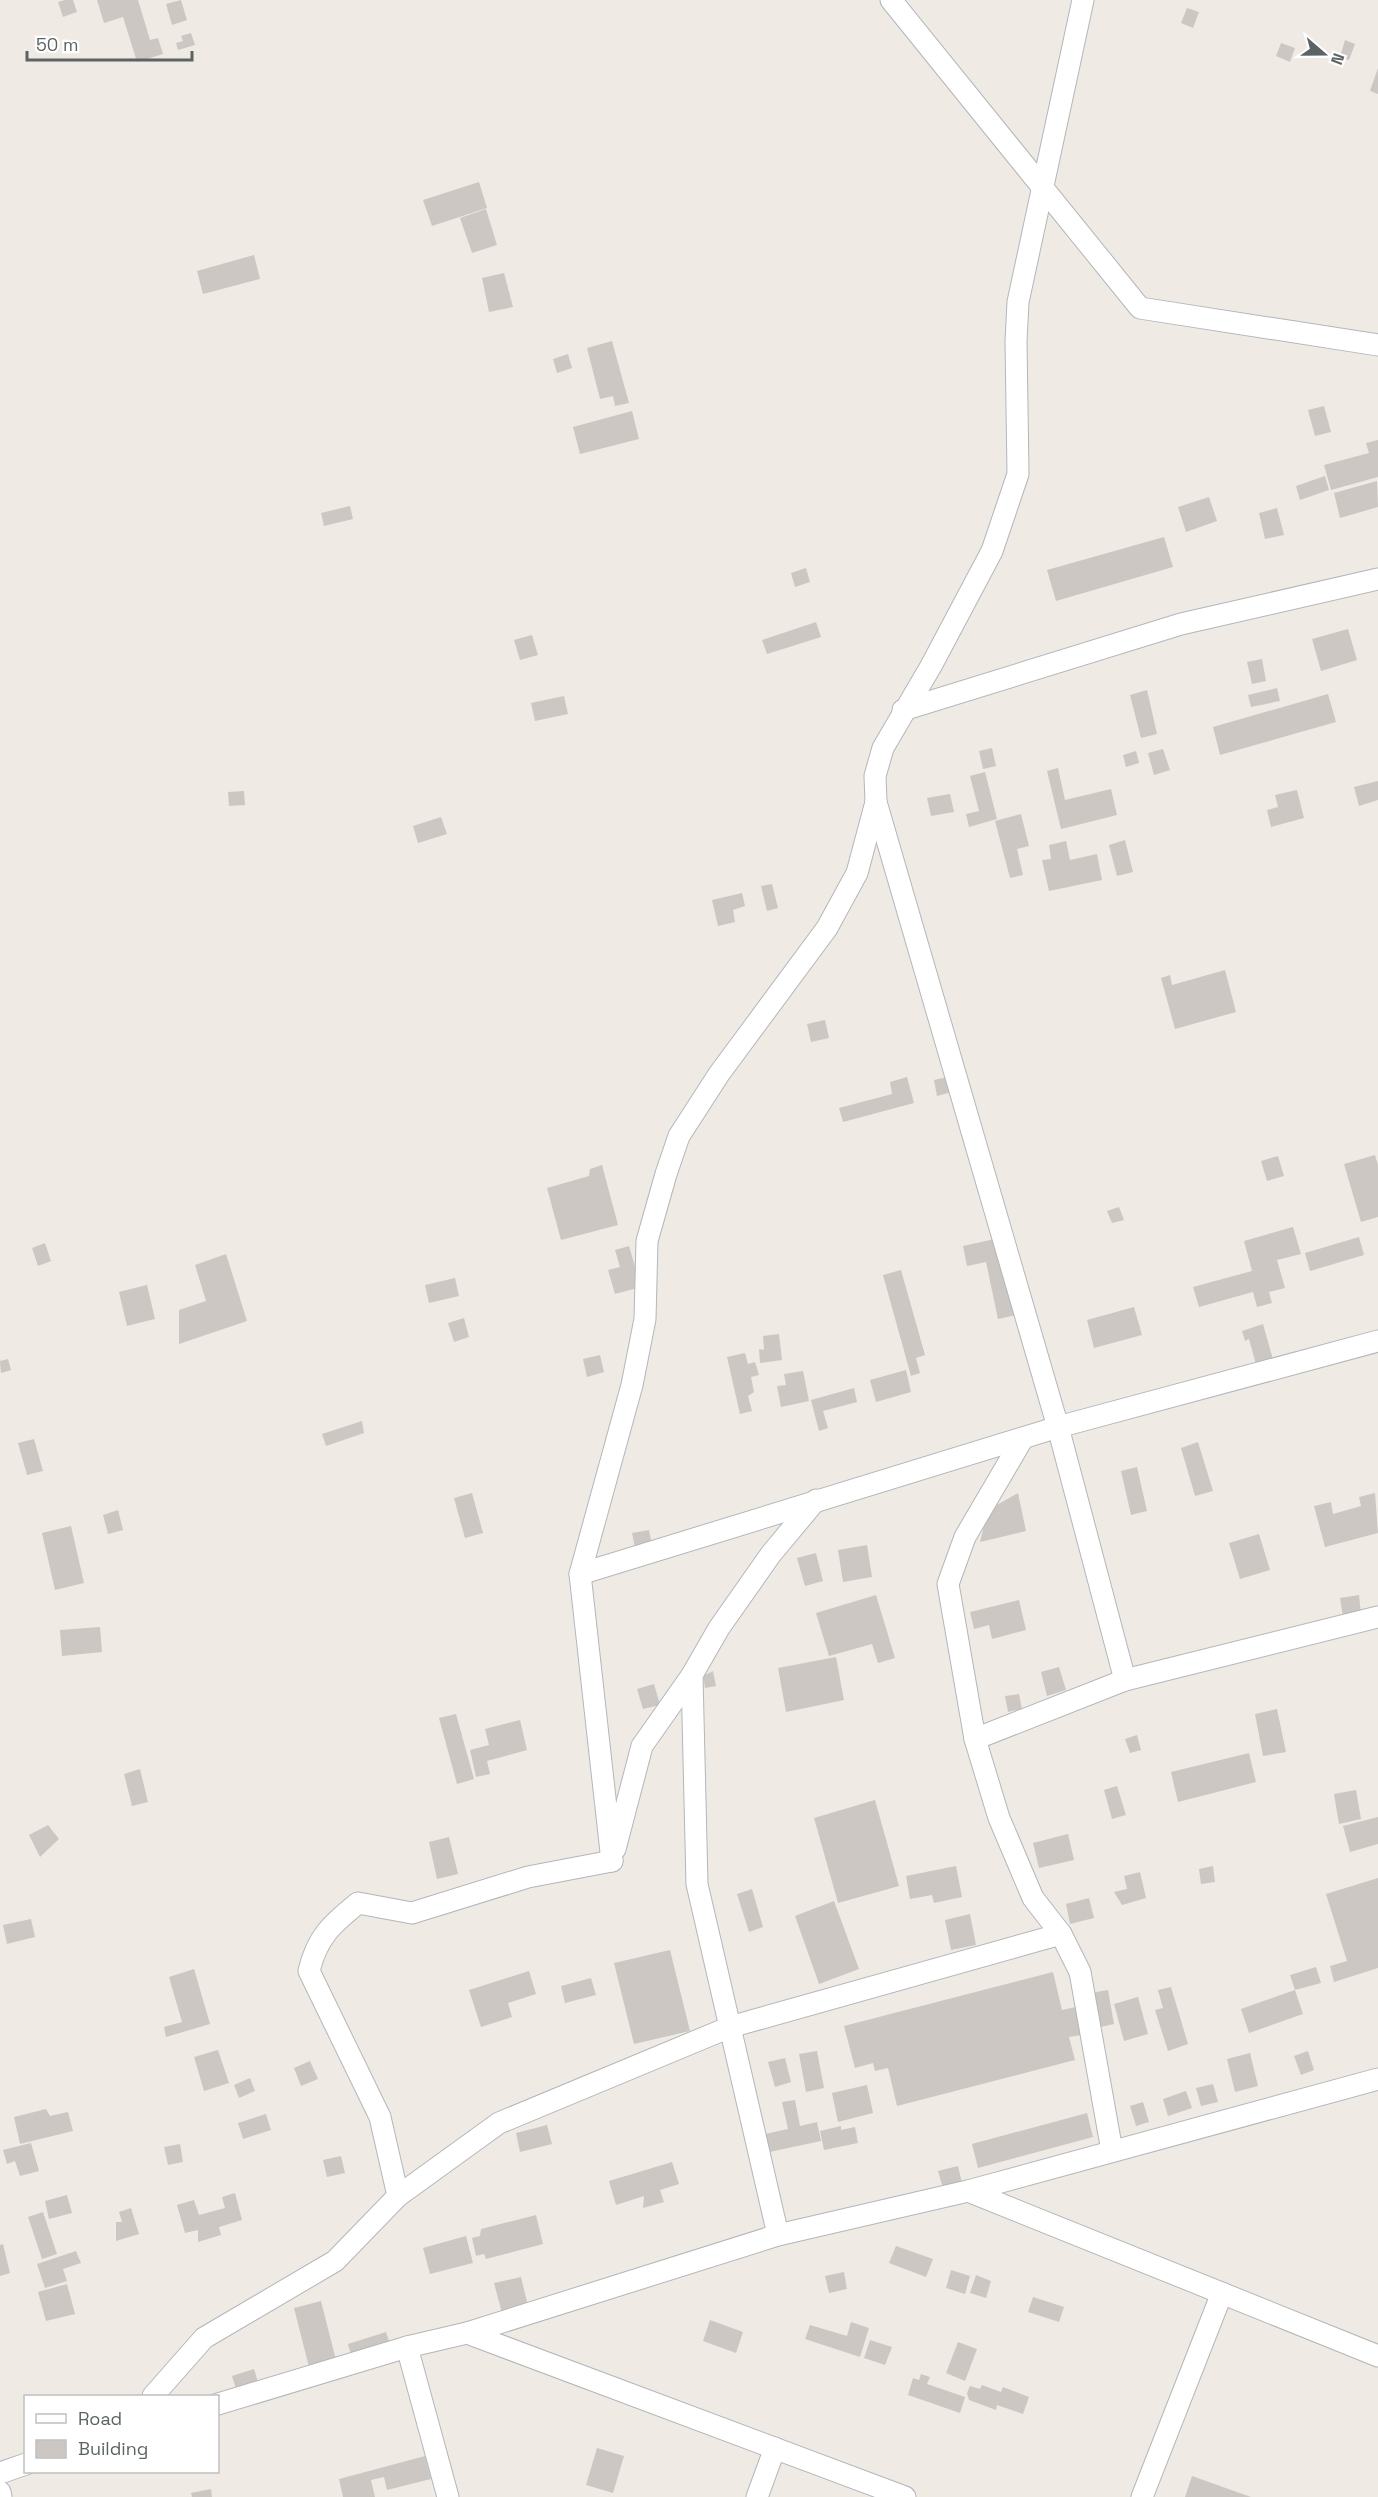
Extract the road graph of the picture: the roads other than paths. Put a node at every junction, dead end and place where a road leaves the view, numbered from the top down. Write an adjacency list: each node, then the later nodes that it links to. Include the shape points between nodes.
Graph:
1 (891, 0): 3 (street)
2 (1083, 0): 3 (street)
3 (1043, 186): 4 (street, via 1140,308); 6 (street, via 1018,302 1018,474 992,551)
4 (1378, 345)
5 (1378, 579): 6 (street, via 1181,624)
6 (903, 710): 7 (street, via 883,748 875,776)
7 (876, 802): 9 (street); 12 (street, via 856,873 827,928 719,1074 680,1136 648,1241 645,1318 632,1385)
8 (1378, 1341): 9 (street)
9 (1058, 1427): 10 (street); 15 (street)
10 (1023, 1438): 11 (street); 16 (street, via 964,1537 948,1584)
11 (817, 1500): 12 (street); 14 (street, via 771,1554)
12 (580, 1574): 17 (street)
13 (1378, 1617): 15 (street)
14 (692, 1674): 17 (street, via 642,1746); 19 (street, via 697,1884)
15 (1125, 1680): 16 (street)
16 (975, 1739): 18 (street, via 999,1818 1033,1898)
17 (612, 1862): 23 (street, via 528,1877 412,1913 358,1903 329,1927 313,1953 309,1971 381,2117)
18 (1061, 1935): 19 (street); 21 (street, via 1080,1972)
19 (730, 2027): 23 (street, via 499,2123); 24 (street)
20 (1378, 2079): 21 (street)
21 (1112, 2151): 22 (street)
22 (968, 2190): 24 (street); 25 (street)
23 (398, 2196): 29 (street, via 335,2261 204,2338)
24 (778, 2235): 26 (street)
25 (1222, 2293): 28 (street); 39 (street)
26 (468, 2333): 27 (street); 31 (street)
27 (407, 2347): 30 (street); 36 (street)
28 (1378, 2356)
29 (155, 2395)
30 (219, 2404)
31 (775, 2448): 37 (street); 38 (street)
32 (24, 2465): 33 (street)
33 (0, 2473)
34 (0, 2492): 35 (street)
35 (1, 2497)
36 (448, 2497)
37 (757, 2497)
38 (905, 2497)
39 (1142, 2497)

